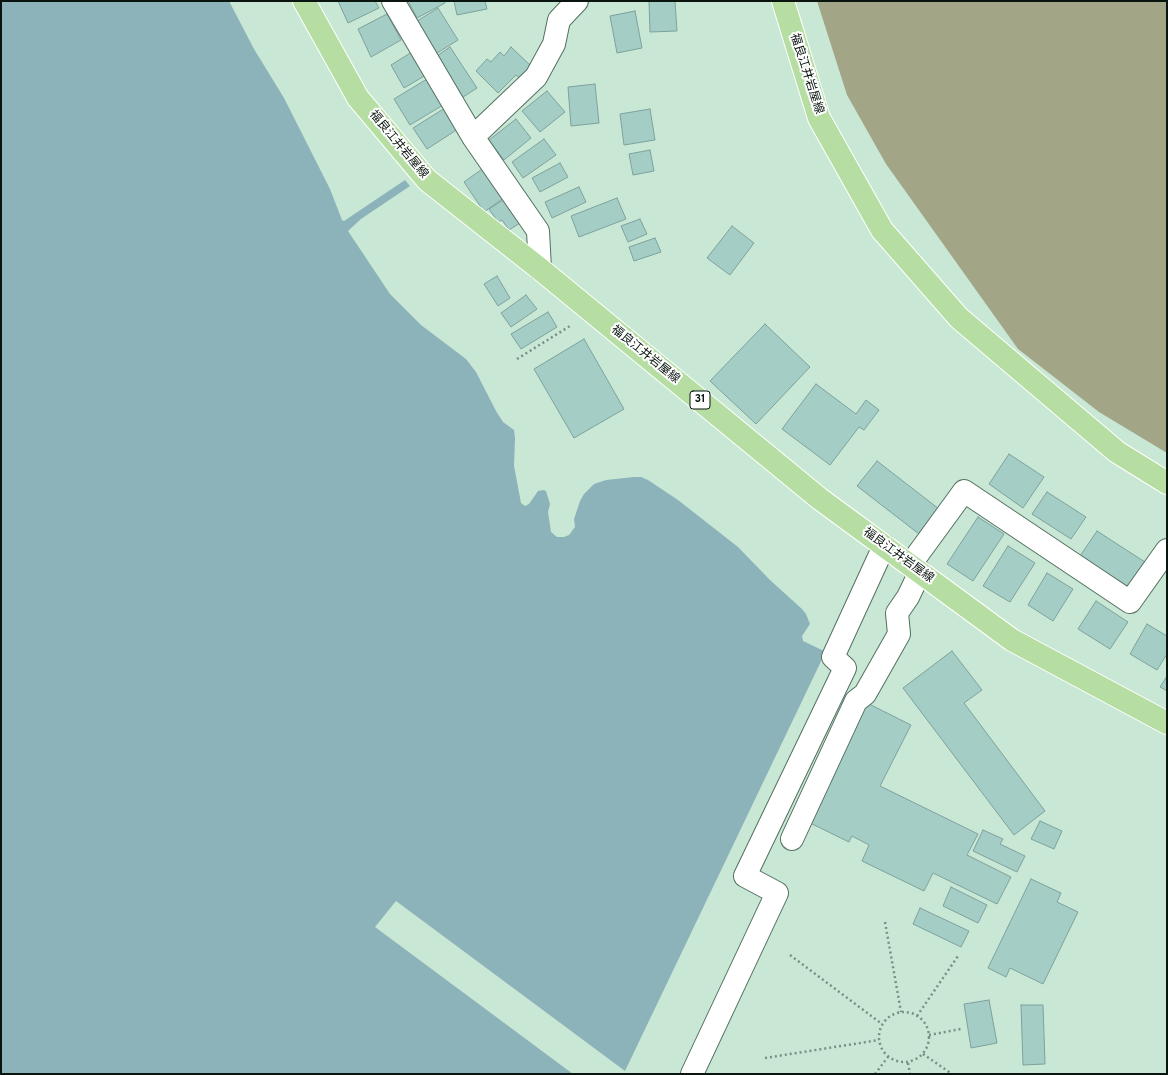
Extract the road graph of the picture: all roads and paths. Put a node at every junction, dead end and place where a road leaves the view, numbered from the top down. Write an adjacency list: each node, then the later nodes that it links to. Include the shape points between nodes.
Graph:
1 (304, 1): 6 (main road, 福良江井岩屋線 / 31, via 358,98 427,180)
2 (393, 1): 5 (street)
3 (577, 1): 5 (street, via 559,20 554,44 536,77)
4 (783, 1): 9 (main road, 福良江井岩屋線, via 819,118 882,230 959,318 1117,452)
5 (473, 137): 6 (street, via 538,231)
6 (540, 269): 10 (main road, 福良江井岩屋線 / 31, via 814,494)
7 (570, 326): 8 (path)
8 (517, 358)
9 (1167, 483)
10 (884, 546): 12 (main road, 福良江井岩屋線 / 31); 28 (street, via 832,656 845,668 745,876 777,893)
11 (1167, 550): 12 (street, via 1130,602 964,491)
12 (915, 568): 13 (main road, 福良江井岩屋線 / 31, via 1012,640); 14 (street, via 908,597 897,613 899,634 865,694 856,701)
13 (1167, 723)
14 (792, 839)
15 (886, 922): 18 (path)
16 (790, 955): 20 (path)
17 (958, 956): 19 (path)
18 (901, 1012): 19 (path); 20 (path, via 890,1016)
19 (917, 1016): 22 (path, via 929,1028)
20 (882, 1024): 23 (path)
21 (961, 1029): 22 (path)
22 (929, 1035): 24 (path, via 930,1040)
23 (879, 1040): 25 (path); 26 (path)
24 (923, 1054): 27 (path, via 919,1059); 31 (path)
25 (888, 1057): 27 (path, via 896,1062); 29 (path)
26 (765, 1058)
27 (908, 1063): 30 (path)
28 (692, 1074)
29 (875, 1074)
30 (910, 1074)
31 (952, 1074)

